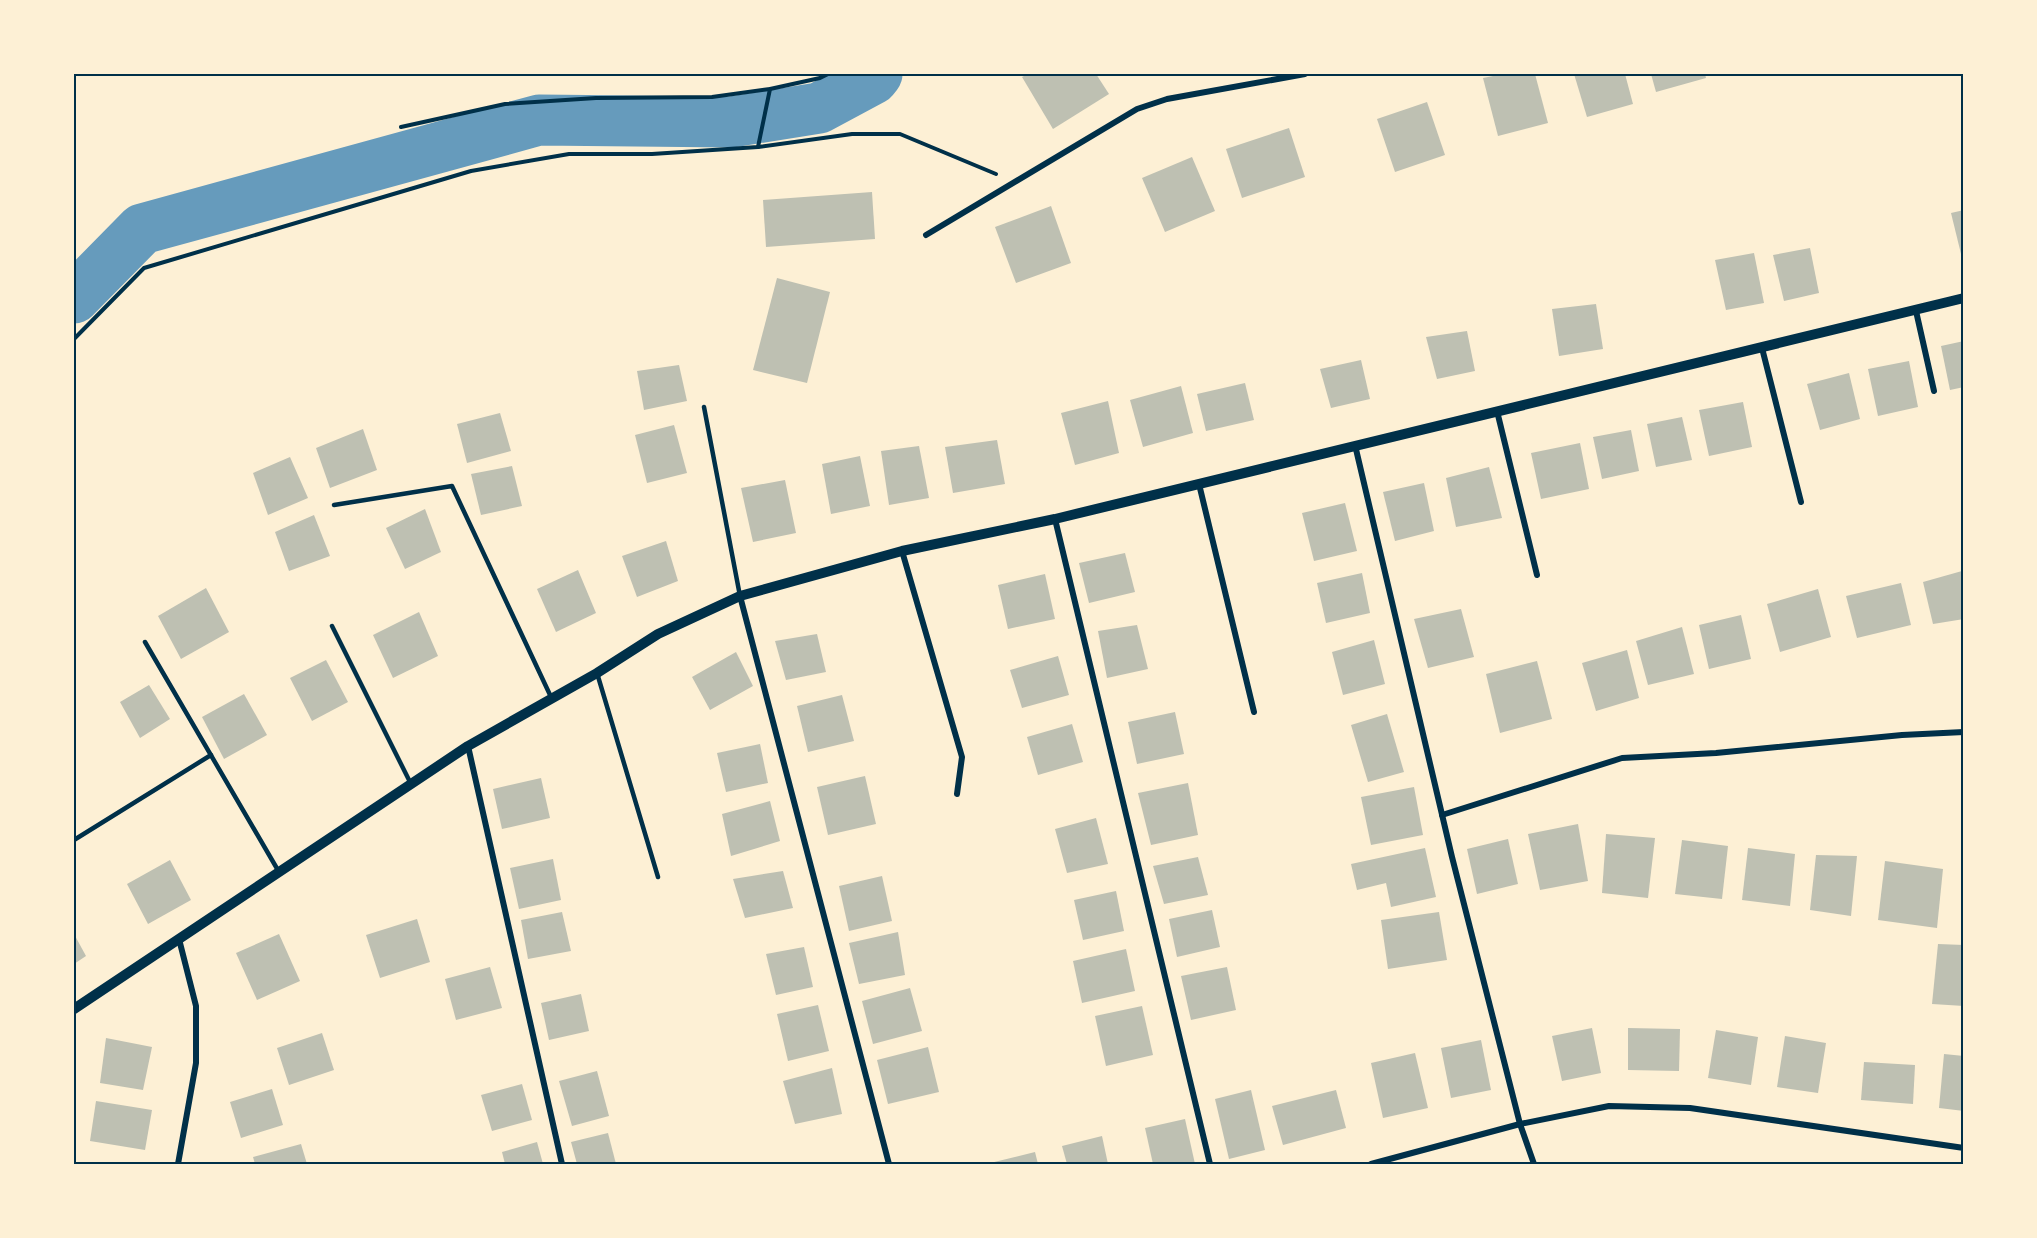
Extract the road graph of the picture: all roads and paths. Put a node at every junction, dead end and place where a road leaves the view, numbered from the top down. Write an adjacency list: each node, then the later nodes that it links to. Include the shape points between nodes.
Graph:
1 (828, 74): 3 (path)
2 (1305, 74): 6 (street, via 1167,99 1137,109)
3 (770, 89): 4 (path, via 712,97 505,104); 5 (path)
4 (400, 127)
5 (758, 147): 6 (path, via 852,134 900,134); 10 (path, via 652,154 569,154 471,171 144,268)
6 (1015, 182): 7 (street)
7 (926, 235)
8 (1964, 298): 9 (street)
9 (1917, 311): 11 (street); 12 (street)
10 (74, 339)
11 (1762, 348): 14 (street); 17 (street)
12 (1934, 391)
13 (704, 407): 22 (lane)
14 (1497, 411): 15 (street); 21 (street)
15 (1355, 445): 16 (street); 33 (street)
16 (1199, 483): 19 (street); 27 (street)
17 (1801, 502)
18 (334, 505): 26 (lane, via 452,486)
19 (1055, 519): 20 (street); 44 (street)
20 (902, 551): 22 (street); 32 (street, via 962,757)
21 (1537, 575)
22 (740, 596): 25 (street, via 658,634); 43 (street)
23 (332, 626): 31 (lane)
24 (145, 642): 30 (lane)
25 (597, 673): 26 (street); 36 (lane)
26 (551, 697): 29 (street)
27 (1254, 712)
28 (1964, 732): 33 (street, via 1622,758)
29 (468, 746): 31 (street); 42 (street)
30 (211, 755): 34 (lane); 35 (lane)
31 (411, 784): 35 (street)
32 (957, 794)
33 (1442, 815): 39 (street)
34 (74, 840)
35 (279, 872): 37 (street)
36 (658, 878)
37 (179, 939): 38 (street); 41 (street, via 196,1006 196,1063)
38 (74, 1009)
39 (1520, 1124): 40 (street, via 1609,1106 1689,1108); 45 (street); 46 (street)
40 (1964, 1148)
41 (178, 1164)
42 (562, 1164)
43 (889, 1164)
44 (1210, 1164)
45 (1371, 1164)
46 (1534, 1164)

